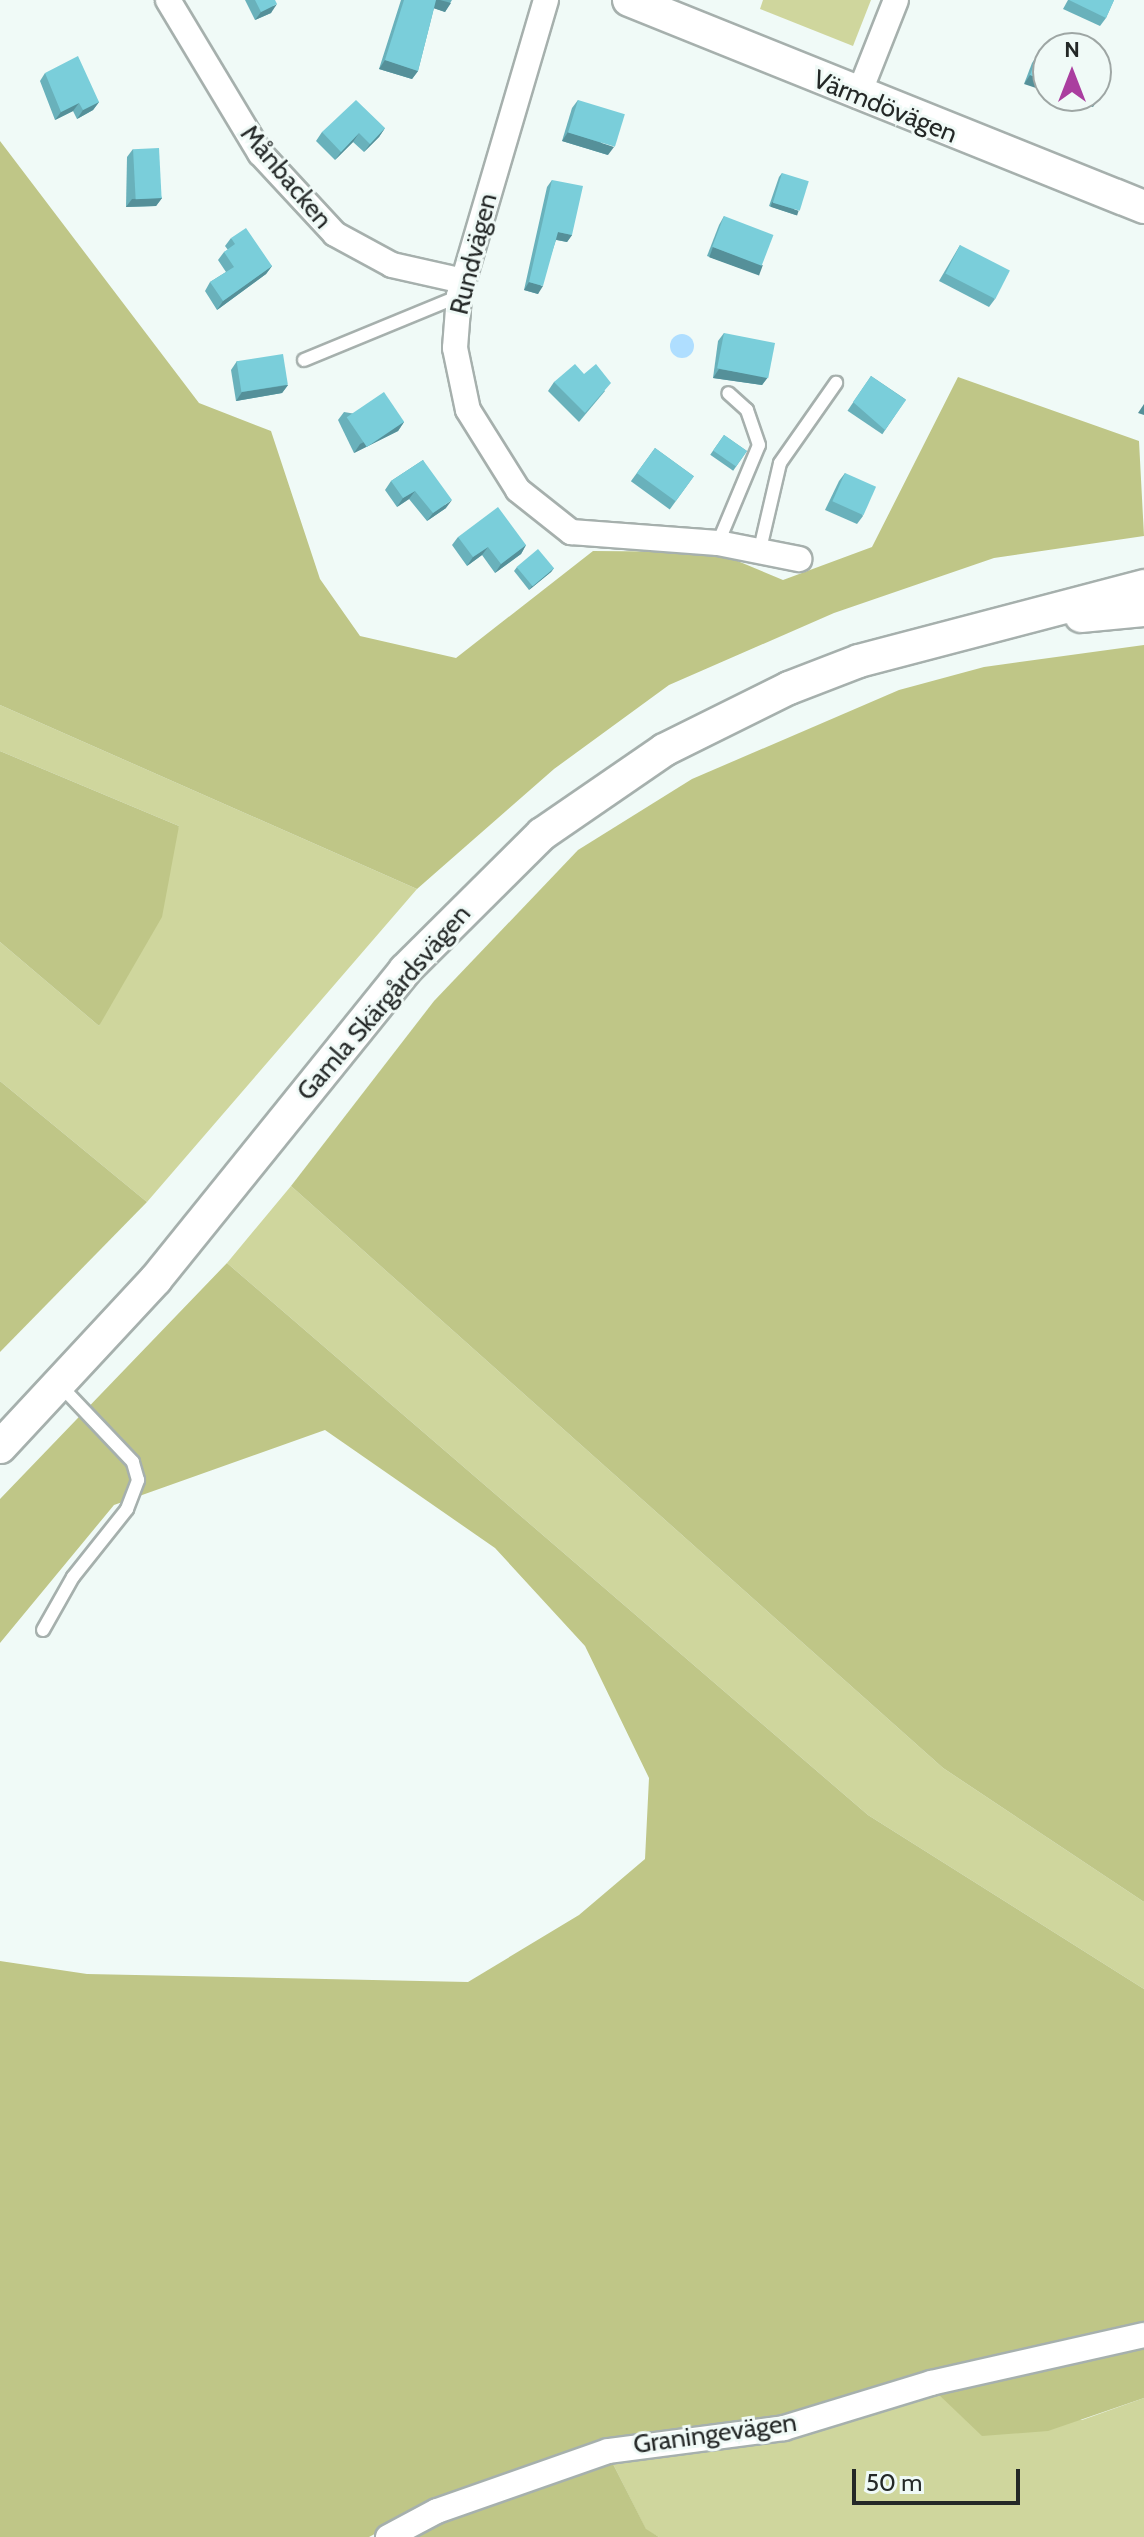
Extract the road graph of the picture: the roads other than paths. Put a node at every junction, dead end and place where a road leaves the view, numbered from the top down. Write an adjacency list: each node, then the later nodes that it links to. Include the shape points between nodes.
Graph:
1 (168, 0): 7 (street, Månbacken, via 260,153 335,234 392,265)
2 (546, 0): 7 (street, Rundvägen)
3 (629, 0): 5 (main road, Värmdövägen)
4 (896, 0): 5 (street)
5 (858, 96): 6 (main road, Värmdövägen)
6 (1144, 207)
7 (461, 288): 8 (lane); 11 (street, Rundvägen, via 462,391 480,434 518,490 571,532)
8 (304, 360)
9 (836, 383): 12 (lane, via 780,463)
10 (728, 393): 11 (lane, via 747,410 759,445)
11 (718, 543): 12 (street, Rundvägen)
12 (760, 549): 13 (street, Rundvägen)
13 (799, 559)
14 (1144, 586): 16 (main road, Gamla Skärgårdsvägen)
15 (1144, 610): 16 (main road, Gamla Skärgårdsvägen)
16 (1038, 617): 17 (main road, Gamla Skärgårdsvägen, via 859,661 775,695 664,750 542,834 405,970 156,1279)
17 (60, 1385): 18 (main road, Gamla Skärgårdsvägen); 19 (lane, via 133,1462 138,1480 127,1509 73,1577)
18 (0, 1447)
19 (43, 1630)
20 (1144, 2335): 21 (street, Graningevägen, via 931,2383 784,2428 608,2451 437,2511)
21 (388, 2537)

